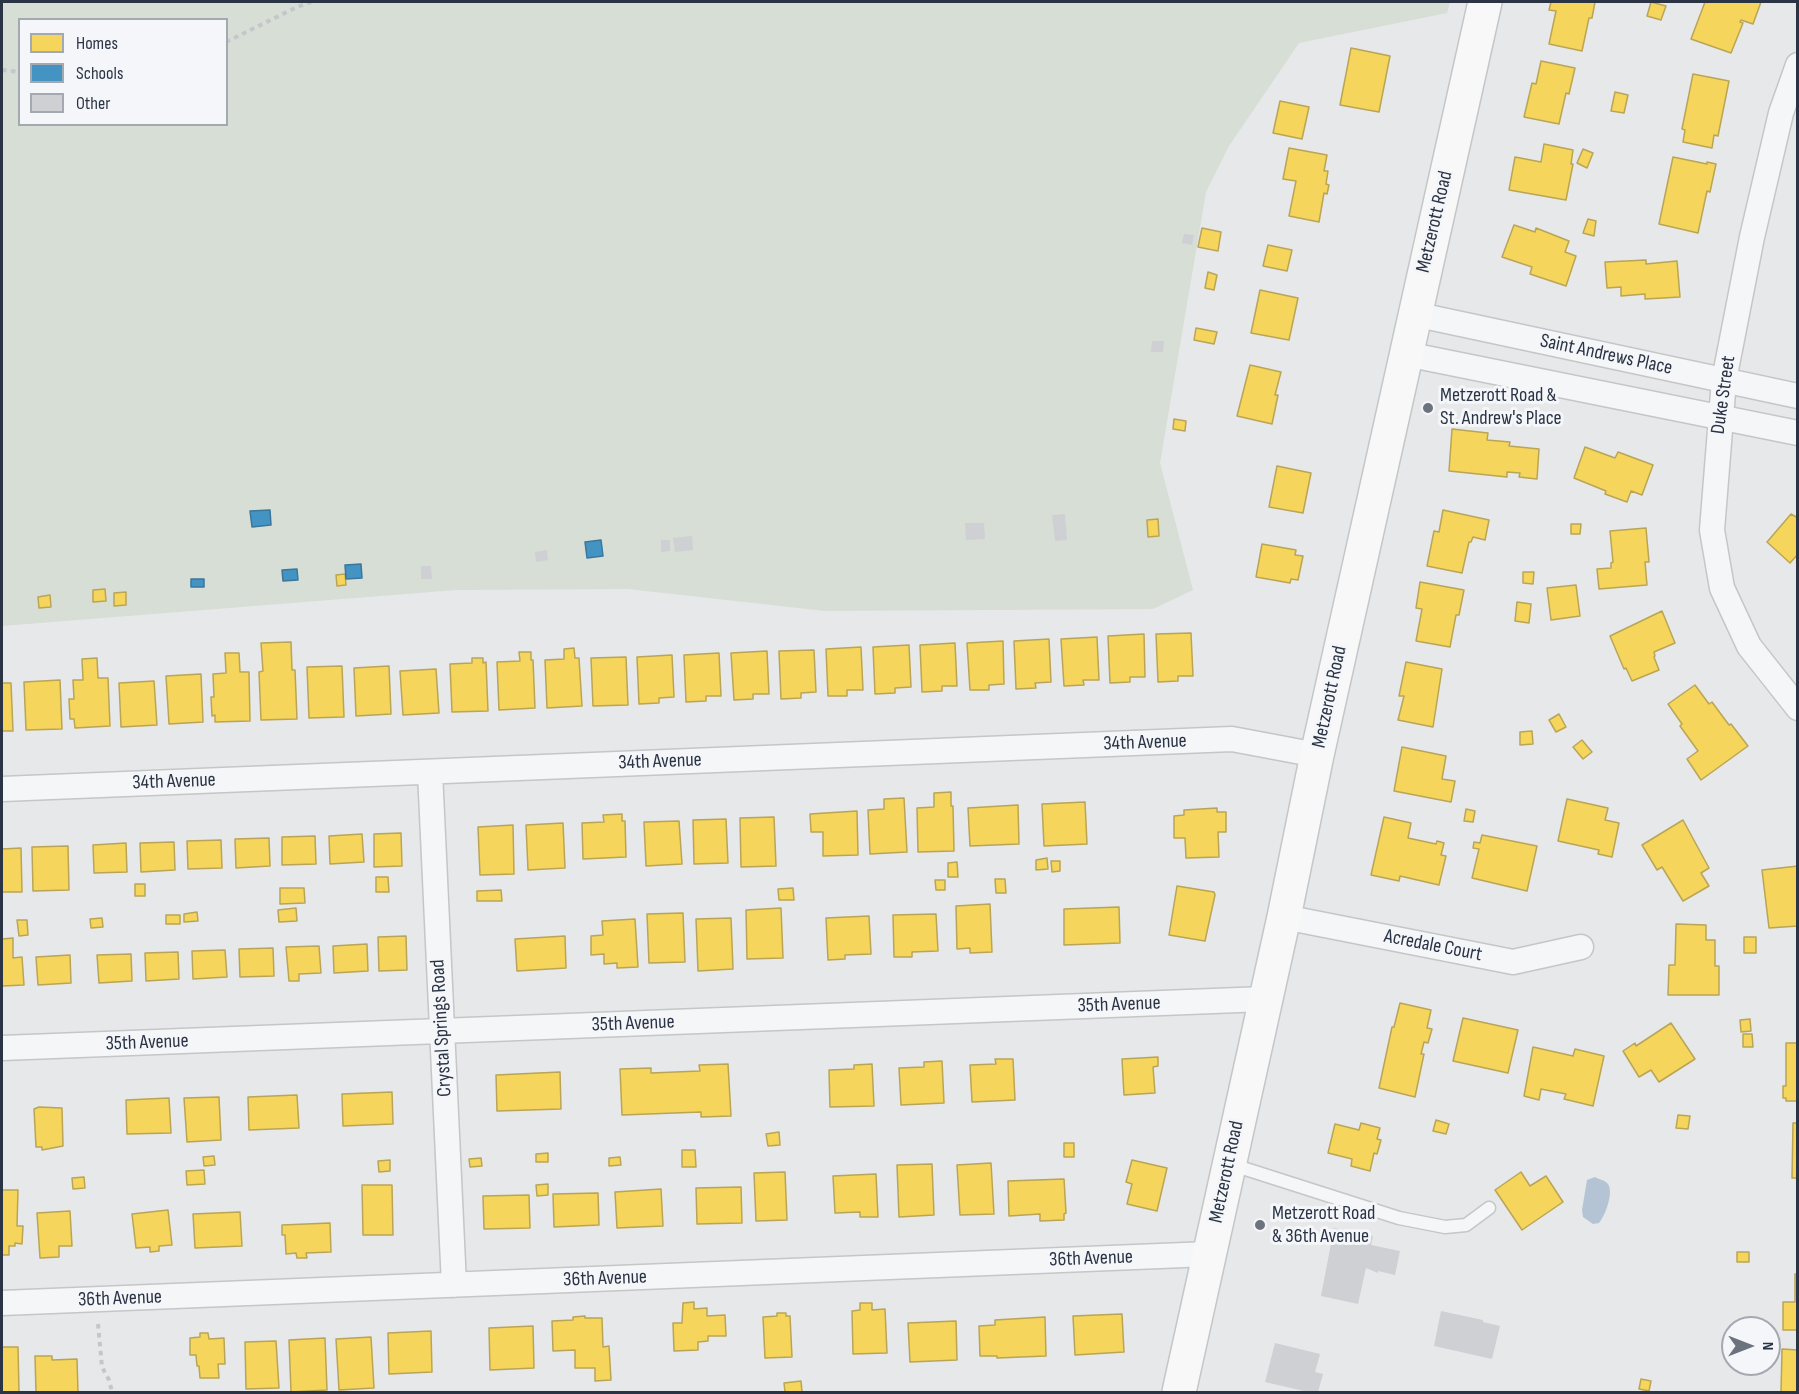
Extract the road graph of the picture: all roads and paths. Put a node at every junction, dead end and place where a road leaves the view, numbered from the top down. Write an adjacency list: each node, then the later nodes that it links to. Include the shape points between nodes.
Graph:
1 (311, 2): 3 (path)
2 (1485, 2): 7 (street, Metzerott Road)
3 (228, 41)
4 (1797, 65): 9 (street, Duke Street, via 1781,113 1752,237)
5 (2, 70): 6 (path)
6 (18, 72)
7 (1414, 314): 8 (street, Metzerott Road); 9 (street, Saint Andrews Place)
8 (1406, 354): 11 (street, Saint Andrews Place); 14 (street, Metzerott Road)
9 (1724, 380): 10 (street, Saint Andrews Place); 11 (street, Duke Street)
10 (1797, 396)
11 (1720, 417): 12 (street, Saint Andrews Place); 13 (street, Duke Street, via 1712,530 1722,588 1749,646)
12 (1797, 433)
13 (1797, 708)
14 (1317, 755): 15 (street, 34th Avenue, via 1233,739); 17 (street, Metzerott Road)
15 (430, 771): 16 (street, 34th Avenue); 20 (street, Crystal Springs Road)
16 (2, 789)
17 (1284, 917): 18 (street, Acredale Court, via 1513,962); 19 (street, Metzerott Road)
18 (1581, 947)
19 (1265, 999): 20 (street, 35th Avenue); 22 (street, Metzerott Road)
20 (442, 1031): 21 (street, 35th Avenue); 25 (street, Crystal Springs Road)
21 (2, 1048)
22 (1229, 1163): 23 (lane, via 1399,1218 1445,1227 1466,1225); 24 (street, Metzerott Road)
23 (1490, 1208)
24 (1209, 1254): 25 (street, 36th Avenue); 29 (street, Metzerott Road)
25 (454, 1285): 26 (street, 36th Avenue)
26 (96, 1300): 27 (street, 36th Avenue); 28 (path, via 102,1367)
27 (2, 1304)
28 (112, 1392)
29 (1179, 1392)

